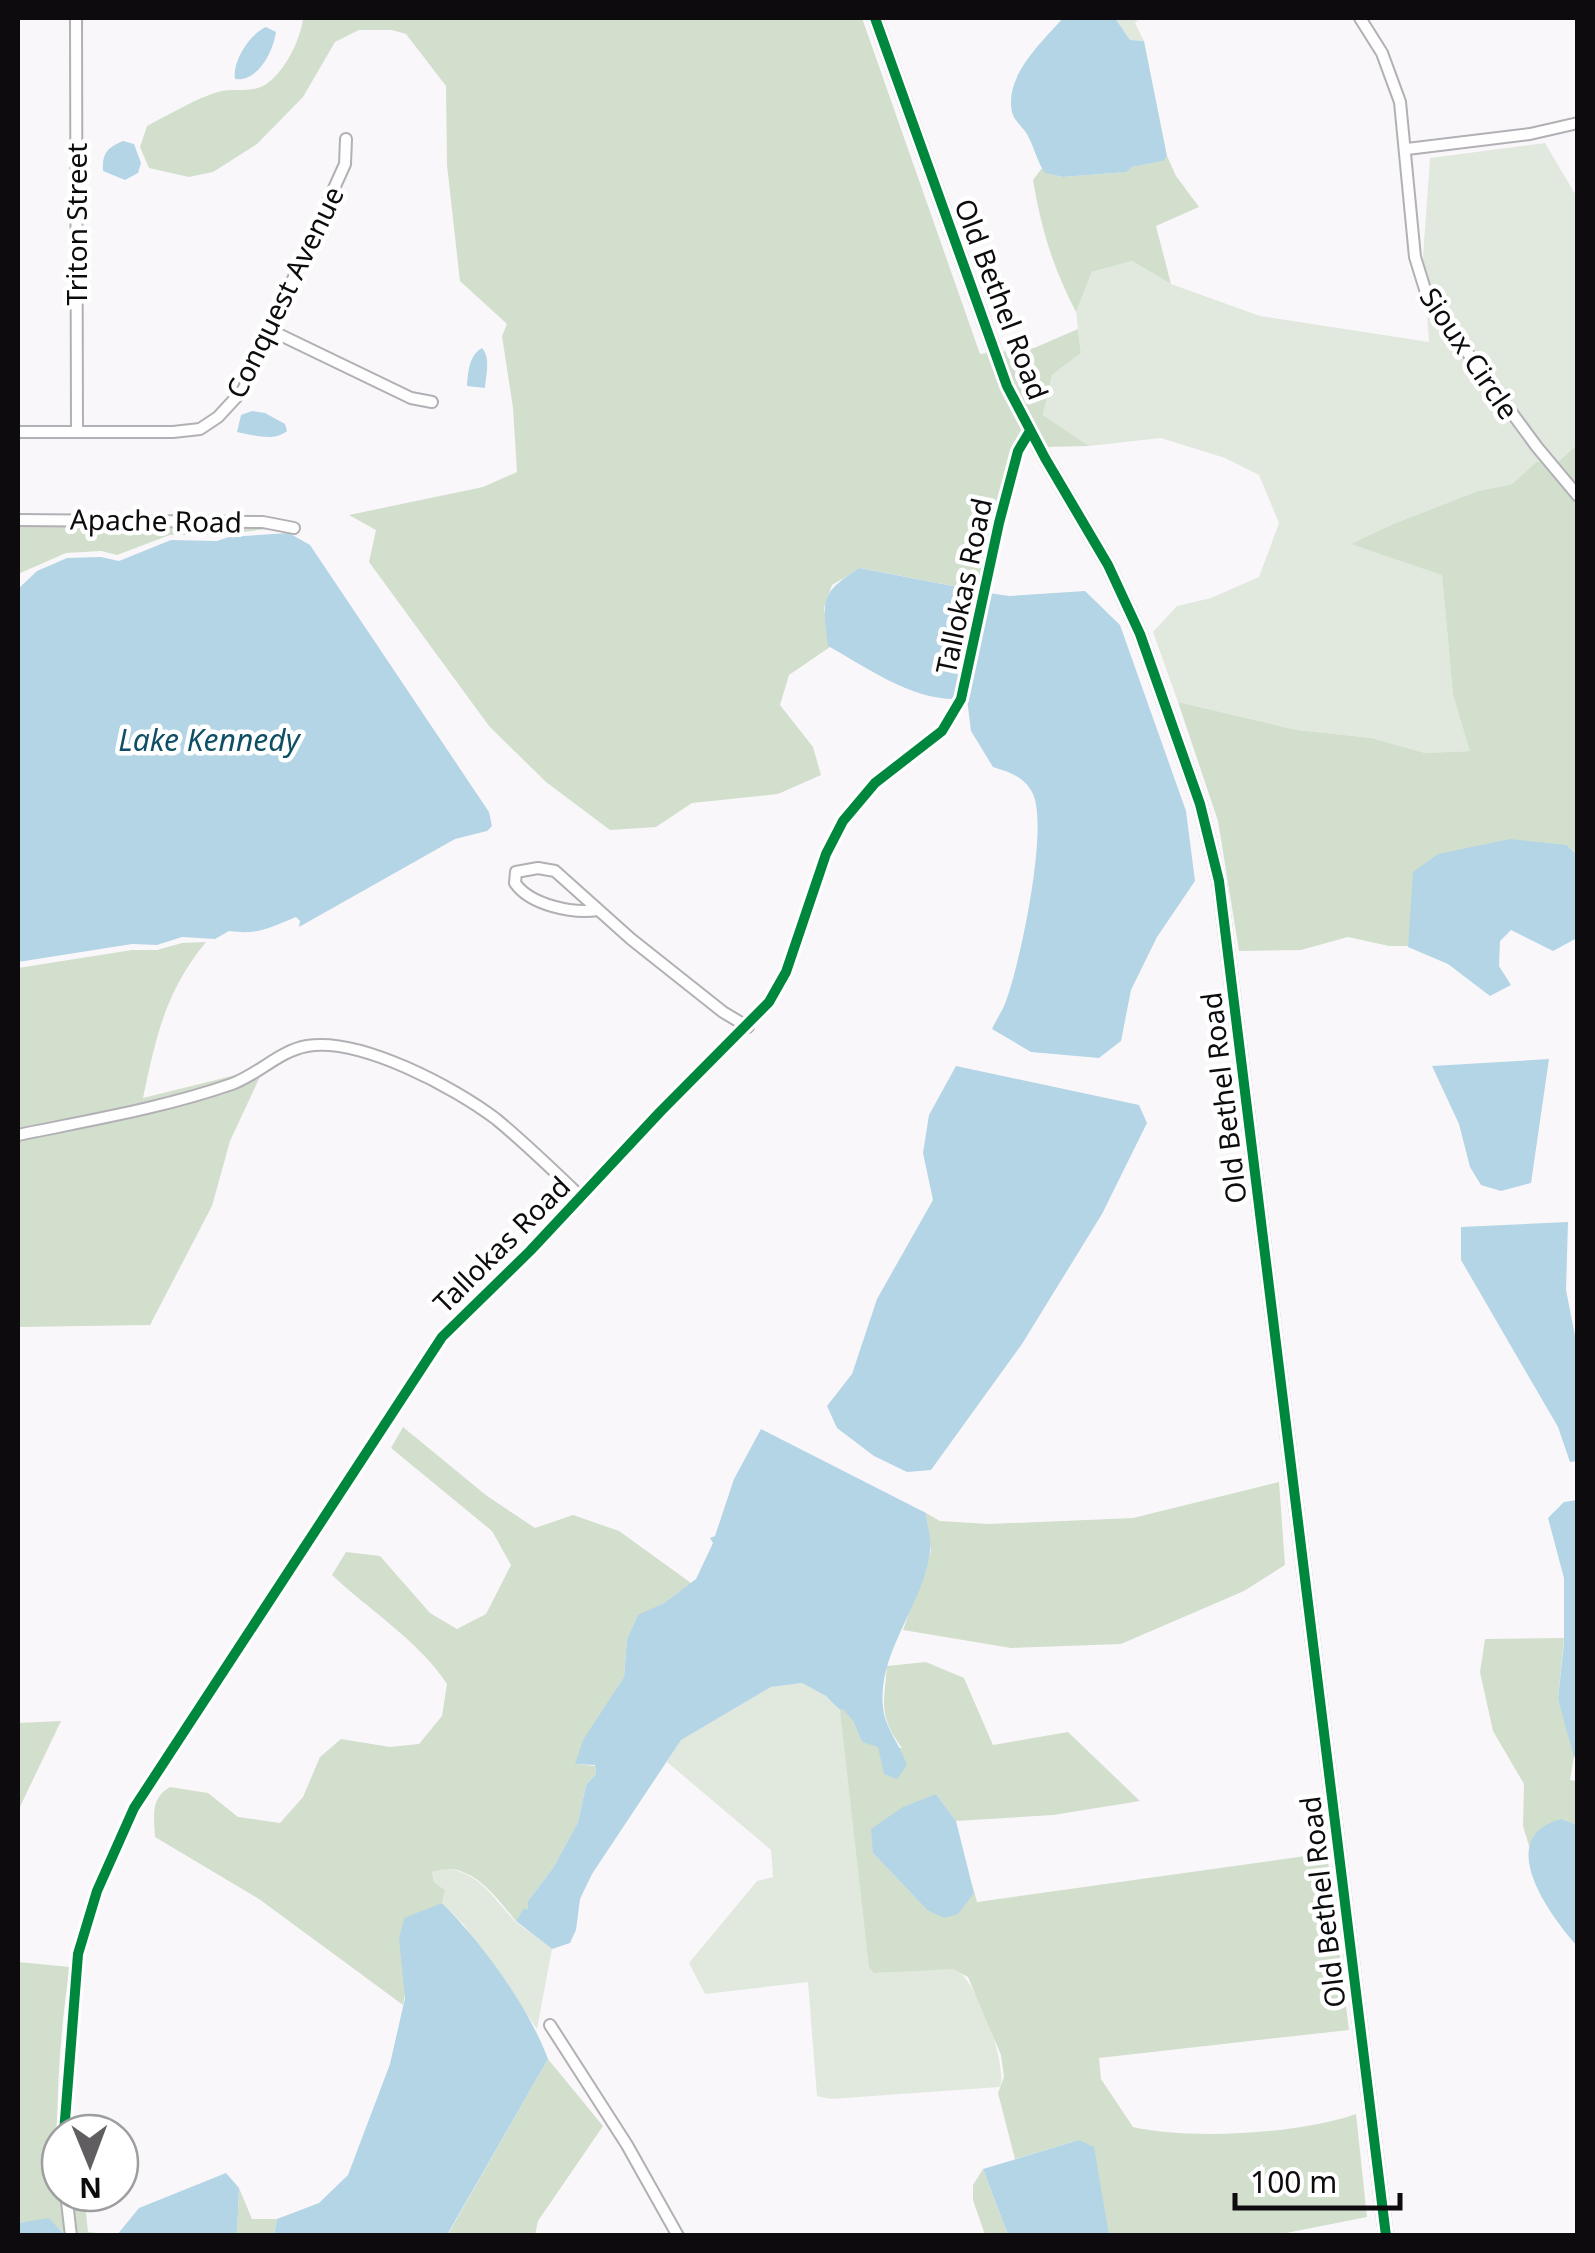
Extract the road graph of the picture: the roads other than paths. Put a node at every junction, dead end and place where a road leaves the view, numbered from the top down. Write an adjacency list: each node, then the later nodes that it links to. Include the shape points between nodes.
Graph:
1 (76, 18): 9 (street, Triton Street)
2 (875, 18): 10 (street, Old Bethel Road, via 998,364)
3 (1360, 18): 6 (street, Sioux Circle, via 1394,80)
4 (1578, 123): 6 (street)
5 (346, 139): 7 (street, Conquest Avenue, via 345,164)
6 (1407, 150): 12 (street, Sioux Circle, via 1415,258 1428,299)
7 (270, 330): 8 (street); 9 (street, Conquest Avenue, via 243,390 200,430)
8 (432, 402)
9 (77, 431): 11 (street, Conquest Avenue)
10 (1030, 431): 16 (street, Tallokas Road, via 999,523 961,700 942,731 850,810 831,842 784,975); 22 (street, Old Bethel Road, via 1125,598 1200,804 1219,881)
11 (18, 432)
12 (1578, 496)
13 (18, 520): 14 (street, Apache Road, via 263,522)
14 (294, 528)
15 (598, 910): 15 (street, via 578,912 524,895 516,872 550,869); 16 (street)
16 (748, 1027): 18 (street, Tallokas Road)
17 (18, 1136): 18 (street, via 169,1104 238,1082 304,1046 334,1046 432,1080 477,1107)
18 (580, 1196): 20 (street, Tallokas Road, via 421,1365 134,1808 78,1954)
19 (550, 2025): 21 (street)
20 (65, 2113)
21 (678, 2236)
22 (1386, 2236)

